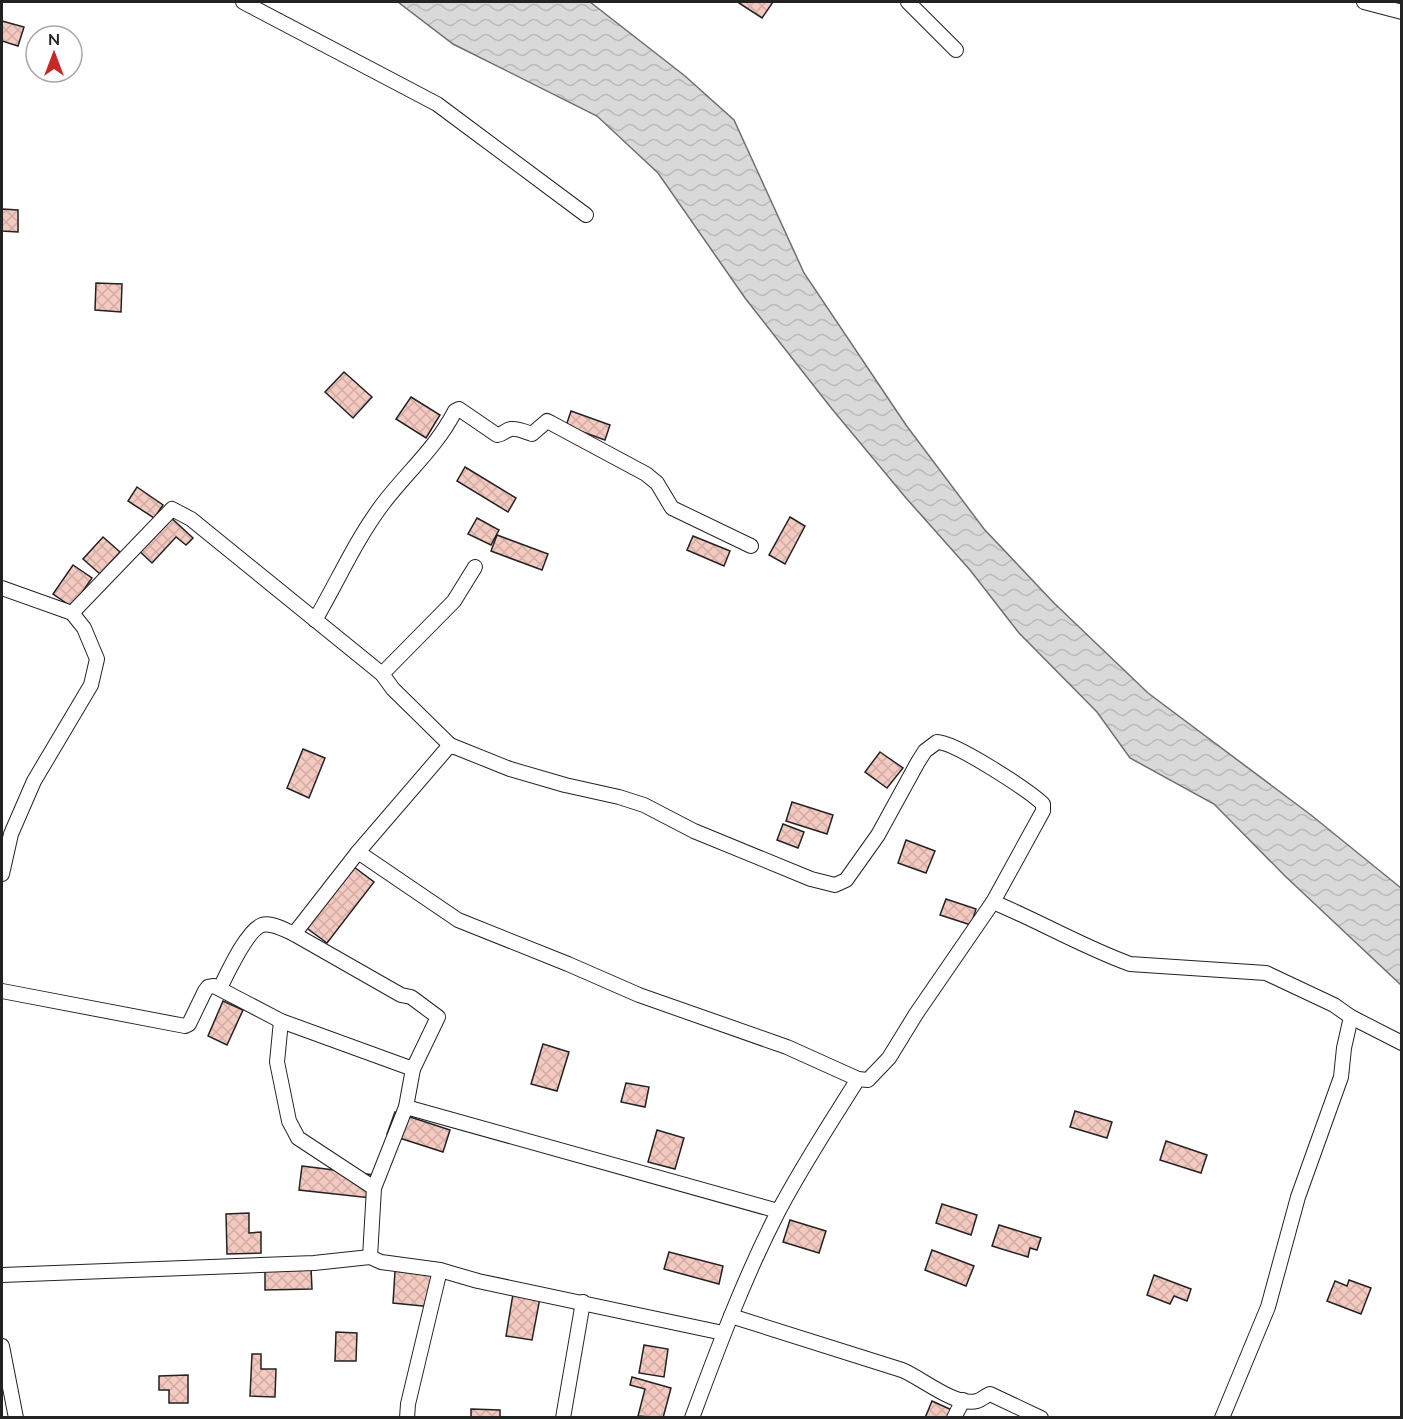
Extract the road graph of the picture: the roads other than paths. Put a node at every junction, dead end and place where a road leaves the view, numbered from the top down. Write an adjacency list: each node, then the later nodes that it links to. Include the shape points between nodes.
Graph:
1 (243, 2): 6 (street, via 437,104)
2 (908, 2): 5 (street)
3 (1364, 2): 4 (street)
4 (1401, 12)
5 (956, 50)
6 (586, 215)
7 (751, 546): 11 (street, via 672,508 657,483 646,474 551,423 532,434 514,429 497,435 459,409 414,470 383,503)
8 (475, 567): 12 (street, via 454,601)
9 (2, 588): 10 (street)
10 (72, 613): 11 (street, via 172,509 191,519); 15 (street, via 84,628 97,659 95,673 34,781 11,834)
11 (315, 620): 12 (street)
12 (382, 674): 13 (street)
13 (450, 745): 14 (street); 16 (street, via 510,769 645,805 694,831 835,885 846,880 878,835 925,751 941,742 969,755 1043,804 1044,811)
14 (358, 852): 17 (street); 24 (street, via 458,920 639,995 787,1047)
15 (2, 874)
16 (993, 902): 20 (street, via 1130,964 1266,973); 24 (street, via 889,1058 868,1080)
17 (294, 934): 18 (street, via 262,925 243,945); 23 (street, via 411,997 438,1017)
18 (220, 988): 19 (street, via 208,987 204,991 185,1026); 21 (street)
19 (2, 992)
20 (1351, 1017): 22 (street); 42 (street, via 1341,1077 1298,1197 1268,1307)
21 (281, 1021): 23 (street); 26 (street, via 277,1062 289,1121 298,1138)
22 (1401, 1043)
23 (413, 1069): 25 (street)
24 (858, 1079): 27 (street)
25 (405, 1107): 26 (street); 27 (street)
26 (375, 1188): 28 (street)
27 (778, 1211): 32 (street)
28 (370, 1257): 29 (street); 30 (street, via 314,1263)
29 (441, 1270): 31 (street); 37 (street)
30 (2, 1275)
31 (583, 1302): 33 (street); 38 (street)
32 (731, 1316): 33 (street); 35 (street, via 914,1375 924,1384)
33 (723, 1333): 39 (street)
34 (2, 1346): 36 (street)
35 (963, 1400): 40 (street); 41 (street, via 979,1401 990,1394)
36 (16, 1418)
37 (407, 1418)
38 (563, 1418)
39 (692, 1418)
40 (954, 1418)
41 (1041, 1418)
42 (1222, 1418)

